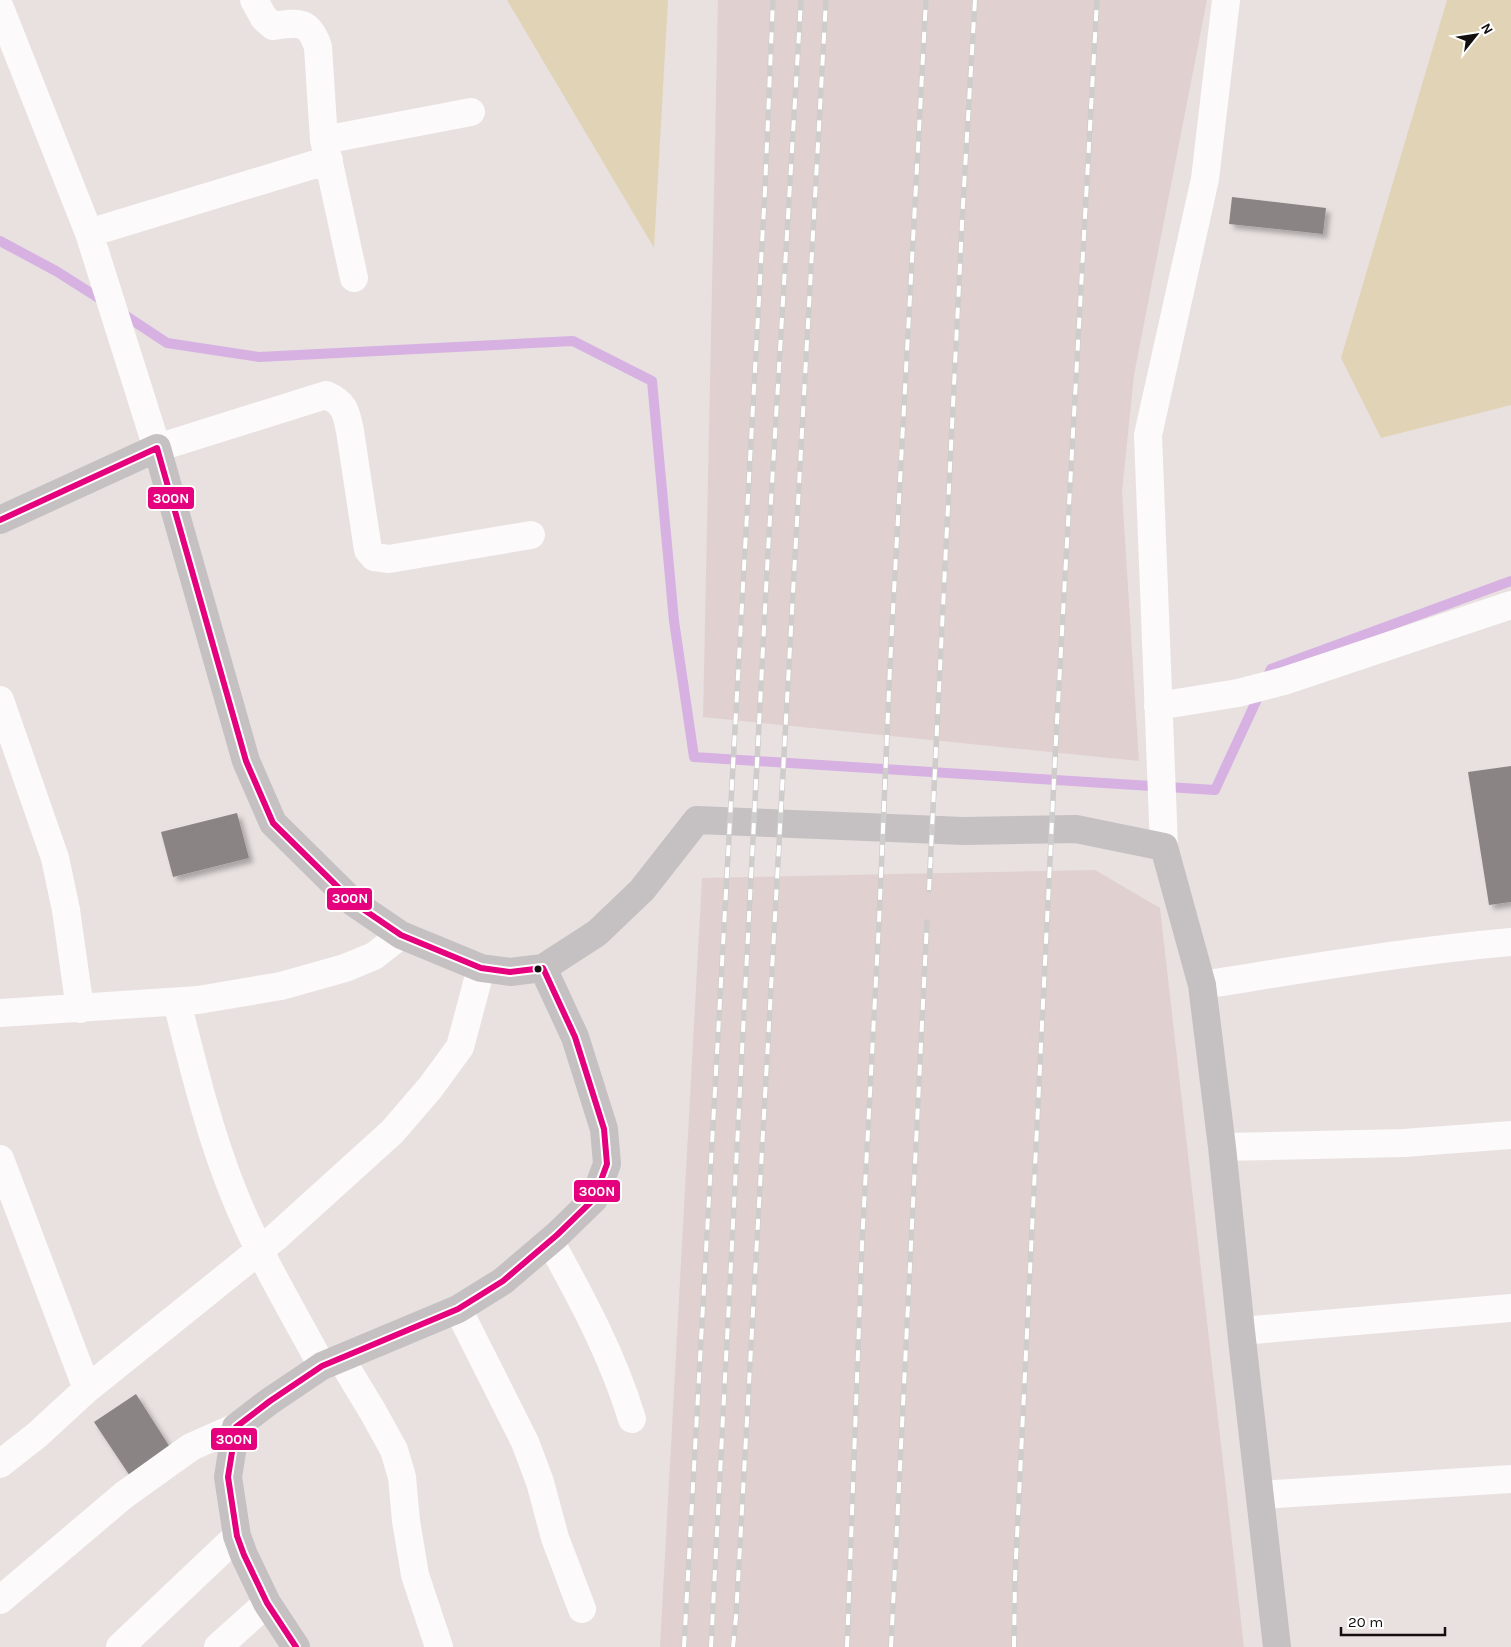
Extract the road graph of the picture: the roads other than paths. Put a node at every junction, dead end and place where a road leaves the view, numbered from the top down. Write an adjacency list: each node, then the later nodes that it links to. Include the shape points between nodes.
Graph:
1 (254, 0): 5 (street, via 264,18 274,26 298,23 310,29 314,36 318,47)
2 (1226, 0): 13 (street, via 1205,179 1148,436)
3 (0, 8): 6 (street)
4 (471, 112): 5 (street)
5 (327, 150): 6 (street); 7 (street)
6 (89, 233): 8 (street)
7 (354, 278)
8 (157, 448): 9 (main road); 10 (street, via 326,396 336,400 346,412 368,550 374,557 389,559); 15 (main road, via 246,761 274,823 354,903)
9 (0, 520)
10 (531, 535)
11 (1511, 606): 13 (street, via 1284,681 1238,694)
12 (0, 700): 21 (street, via 55,858)
13 (1158, 706): 14 (street)
14 (1164, 847): 18 (main road, via 1076,829 964,831 697,820 642,890 597,934); 19 (main road)
15 (401, 935): 17 (main road); 20 (street, via 374,956 345,968 281,986)
16 (1511, 942): 19 (street, via 1387,956)
17 (481, 968): 18 (main road, via 510,972); 27 (street, via 460,1048 430,1088 392,1132)
18 (543, 968): 26 (main road, via 575,1037 604,1129 607,1164 594,1199)
19 (1202, 985): 24 (main road)
20 (177, 1002): 21 (street); 27 (street, via 234,1195)
21 (80, 1009): 22 (street)
22 (0, 1013)
23 (1511, 1135): 24 (street, via 1404,1142)
24 (1222, 1147): 30 (main road)
25 (0, 1159): 32 (street)
26 (550, 1241): 29 (main road, via 503,1281); 33 (street, via 597,1328 623,1388)
27 (259, 1251): 31 (street); 32 (street)
28 (1511, 1308): 30 (street)
29 (458, 1309): 31 (main road); 41 (street, via 524,1442)
30 (1241, 1330): 37 (main road)
31 (332, 1362): 34 (main road); 45 (street, via 373,1412 394,1450 402,1477 415,1575)
32 (87, 1389): 35 (street)
33 (632, 1419)
34 (236, 1427): 38 (main road, via 228,1477); 39 (street, via 191,1447 124,1494)
35 (0, 1464)
36 (1511, 1479): 37 (street)
37 (1260, 1495): 46 (main road)
38 (237, 1536): 40 (main road); 42 (street)
39 (0, 1600)
40 (267, 1603): 43 (street); 44 (main road)
41 (582, 1609)
42 (120, 1647)
43 (218, 1647)
44 (296, 1647)
45 (439, 1647)
46 (1277, 1647)

